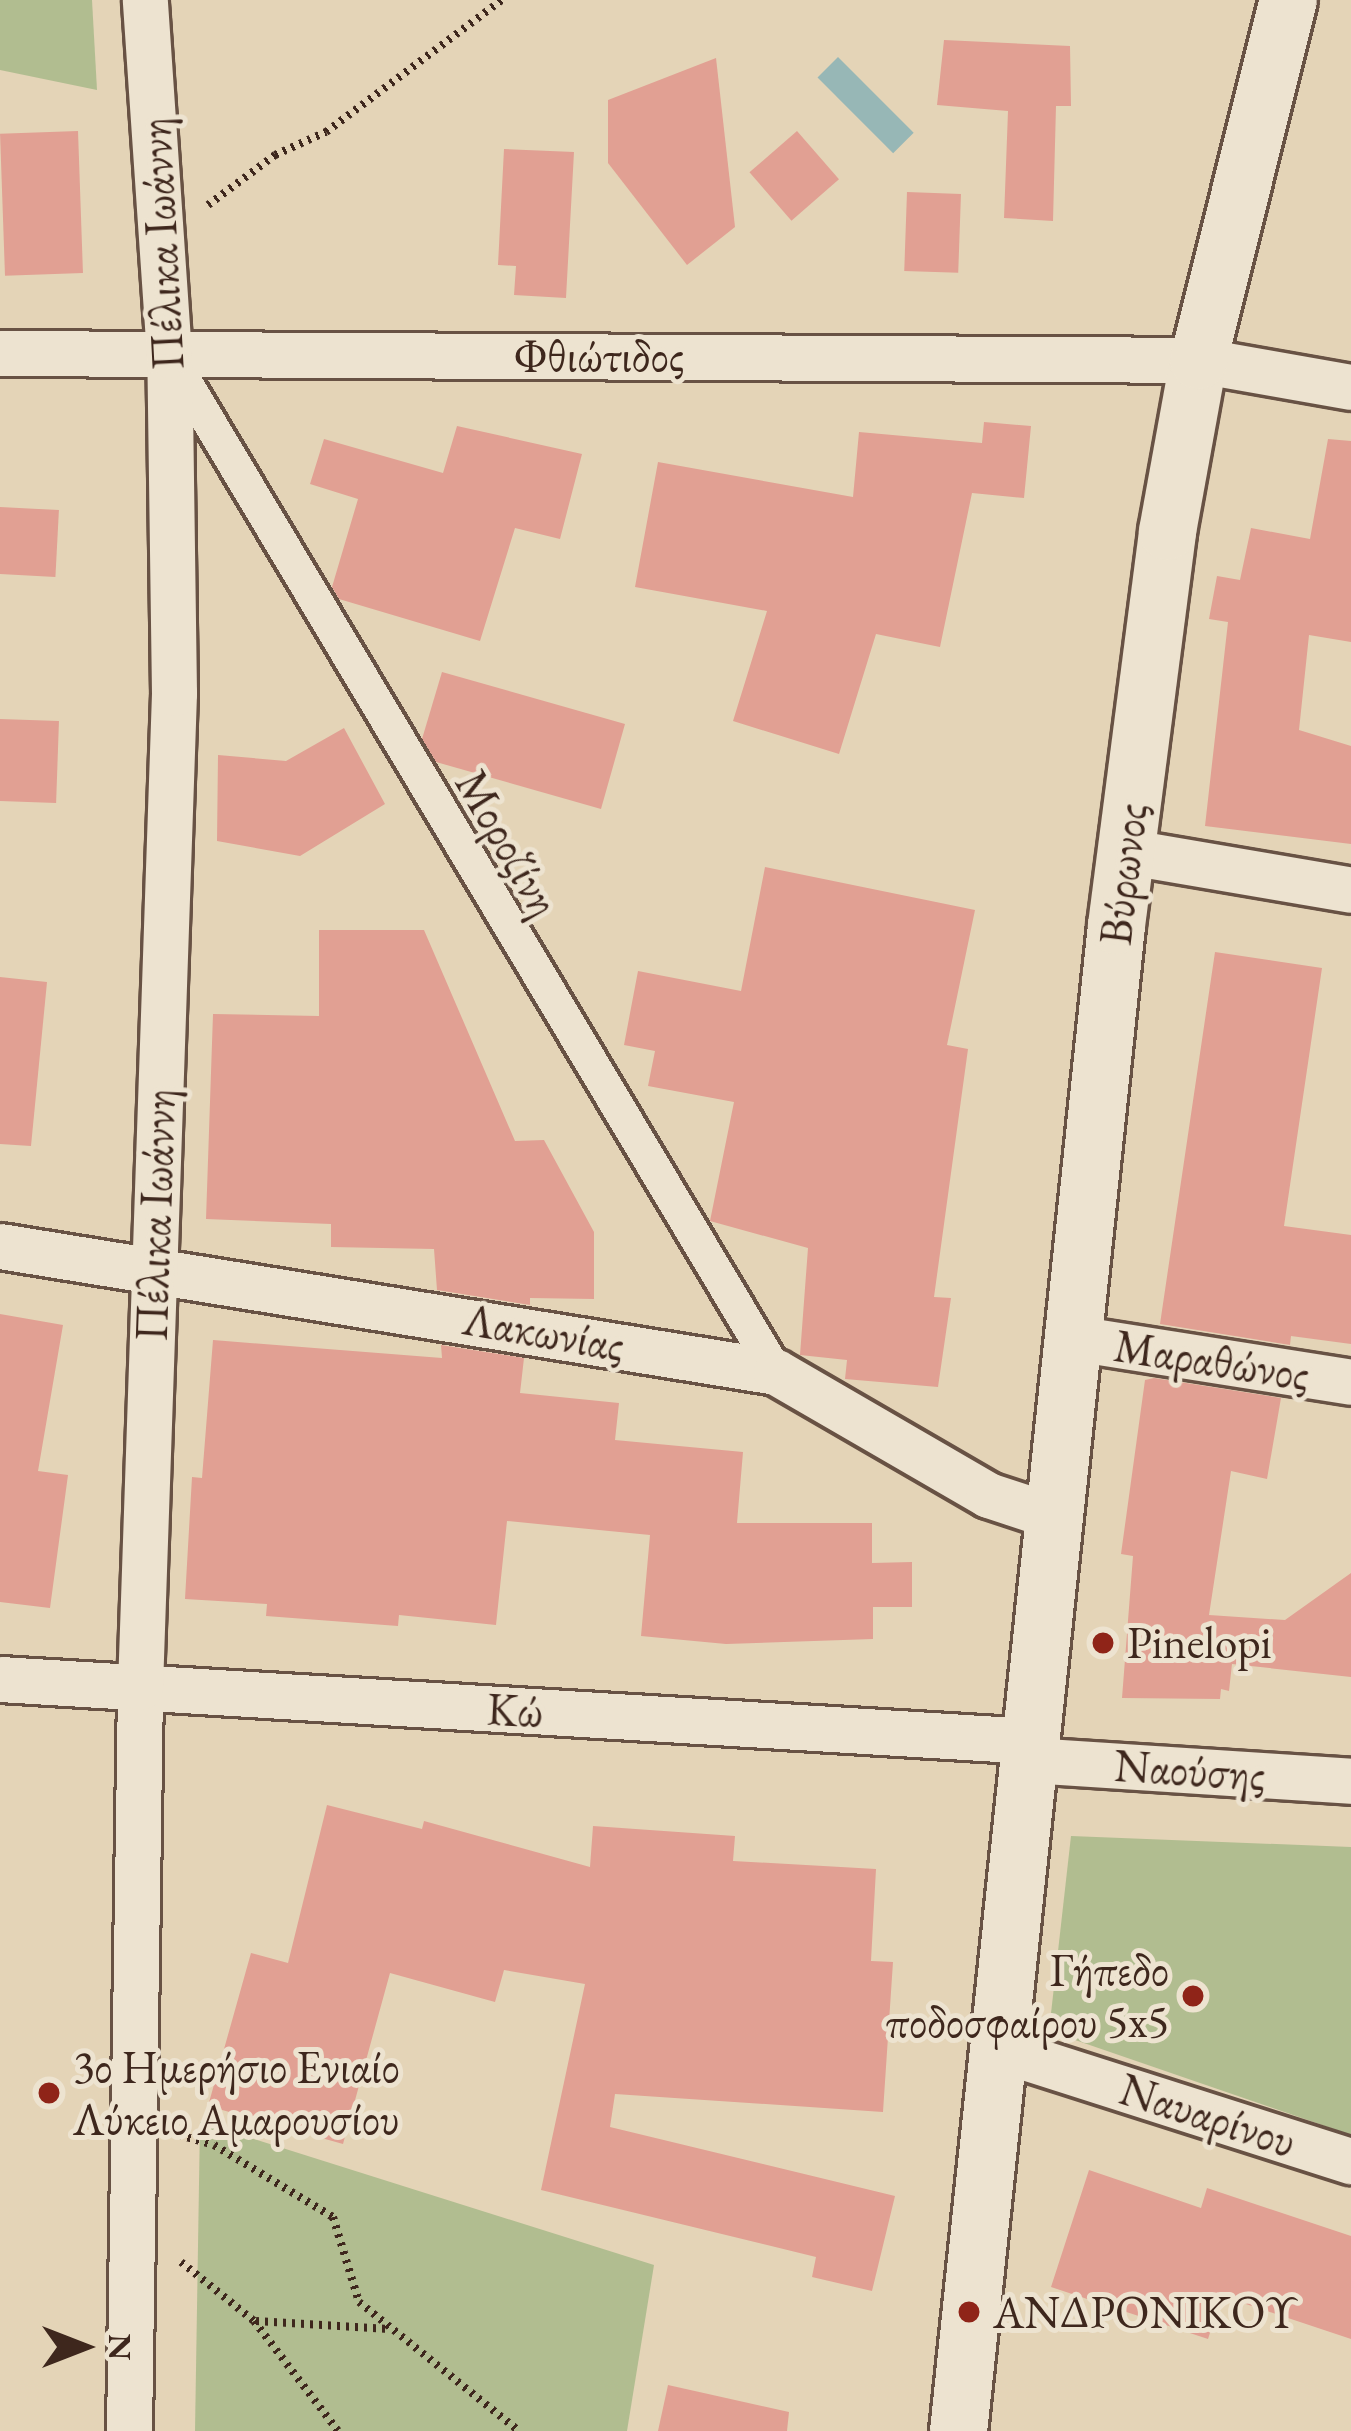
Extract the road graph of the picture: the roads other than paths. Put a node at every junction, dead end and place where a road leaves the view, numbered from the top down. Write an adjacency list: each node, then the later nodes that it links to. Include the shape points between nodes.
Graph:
1 (145, 0): 4 (street, Πέλικα Ιωάννη)
2 (1288, 0): 5 (street, Βύρωνος)
3 (0, 353): 4 (street, Φθιώτιδος)
4 (169, 356): 5 (street, Φθιώτιδος); 10 (street, Πέλικα Ιωάννη, via 173,715); 12 (street, Μοροζίνη)
5 (1198, 360): 6 (street, Φθιώτιδος); 7 (street, Βύρωνος)
6 (1351, 387)
7 (1124, 851): 8 (street); 11 (street, Βύρωνος)
8 (1351, 890)
9 (0, 1246): 10 (street, Λακωνίας)
10 (152, 1264): 12 (street, Λακωνίας); 16 (street, Πέλικα Ιωάννη)
11 (1074, 1338): 13 (street, Μαραθώνος); 14 (street, Βύρωνος)
12 (776, 1372): 14 (street, Λακωνίας, via 988,1495)
13 (1351, 1382)
14 (1055, 1517): 17 (street, Βύρωνος)
15 (0, 1679): 16 (street, Κώ)
16 (140, 1687): 17 (street, Κώ); 21 (street, Πέλικα Ιωάννη)
17 (1030, 1750): 18 (street, Ναούσης); 19 (street, Βύρωνος)
18 (1351, 1781)
19 (996, 2048): 20 (street, Ναυαρίνου); 22 (street, Βύρωνος)
20 (1351, 2161)
21 (129, 2431)
22 (958, 2431)

